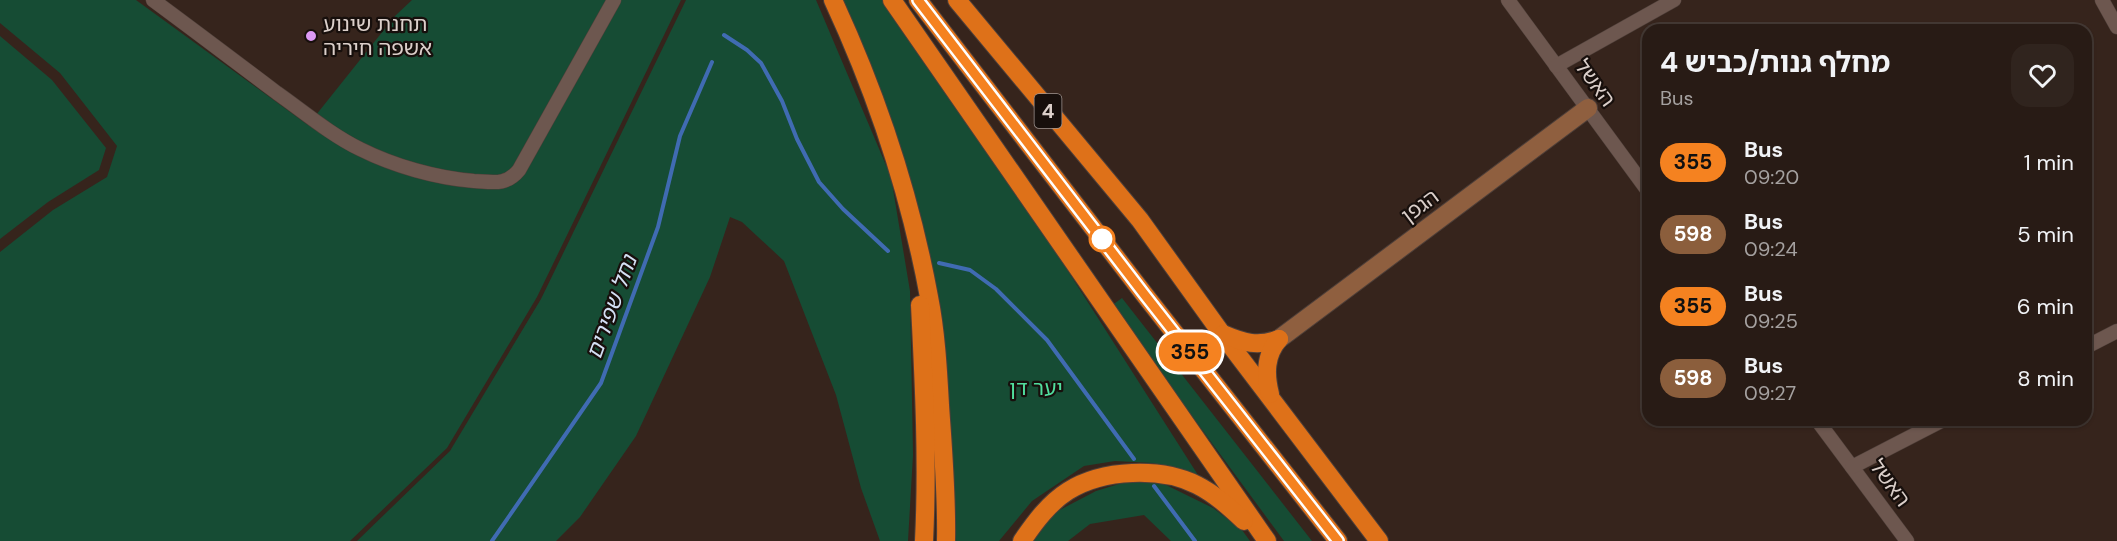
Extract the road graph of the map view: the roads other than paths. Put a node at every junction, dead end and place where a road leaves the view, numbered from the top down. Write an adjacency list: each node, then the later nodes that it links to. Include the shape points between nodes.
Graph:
1 (153, 0): 2 (street, via 359,149 418,170 459,180 488,181 506,181 519,170)
2 (614, 0)
3 (833, 0): 14 (highway, via 875,100)
4 (892, 0): 26 (highway)
5 (918, 0): 27 (highway, 4)
6 (957, 0): 16 (highway, 4, via 1140,220)
7 (1508, 0): 11 (street, האשל)
8 (1674, 0): 11 (street)
9 (2102, 0): 10 (street)
10 (2117, 27)
11 (1556, 66): 12 (street, האשל)
12 (1588, 108): 13 (street, האשל); 17 (street, הגפן)
13 (1642, 183)
14 (916, 232): 23 (highway, via 925,403); 24 (highway, via 936,341)
15 (2117, 331): 18 (street)
16 (1222, 334): 17 (highway, via 1253,345); 19 (highway, 4)
17 (1279, 339): 19 (highway, via 1267,367)
18 (2092, 344)
19 (1271, 396): 28 (highway, 4)
20 (1821, 426): 22 (street, האשל)
21 (1931, 426): 22 (street)
22 (1852, 467): 29 (street, האשל)
23 (924, 541)
24 (946, 541)
25 (1022, 541): 26 (highway, via 1051,505 1070,490 1120,474 1146,473 1182,479 1210,492)
26 (1265, 541)
27 (1338, 541)
28 (1381, 541)
29 (1907, 541)

